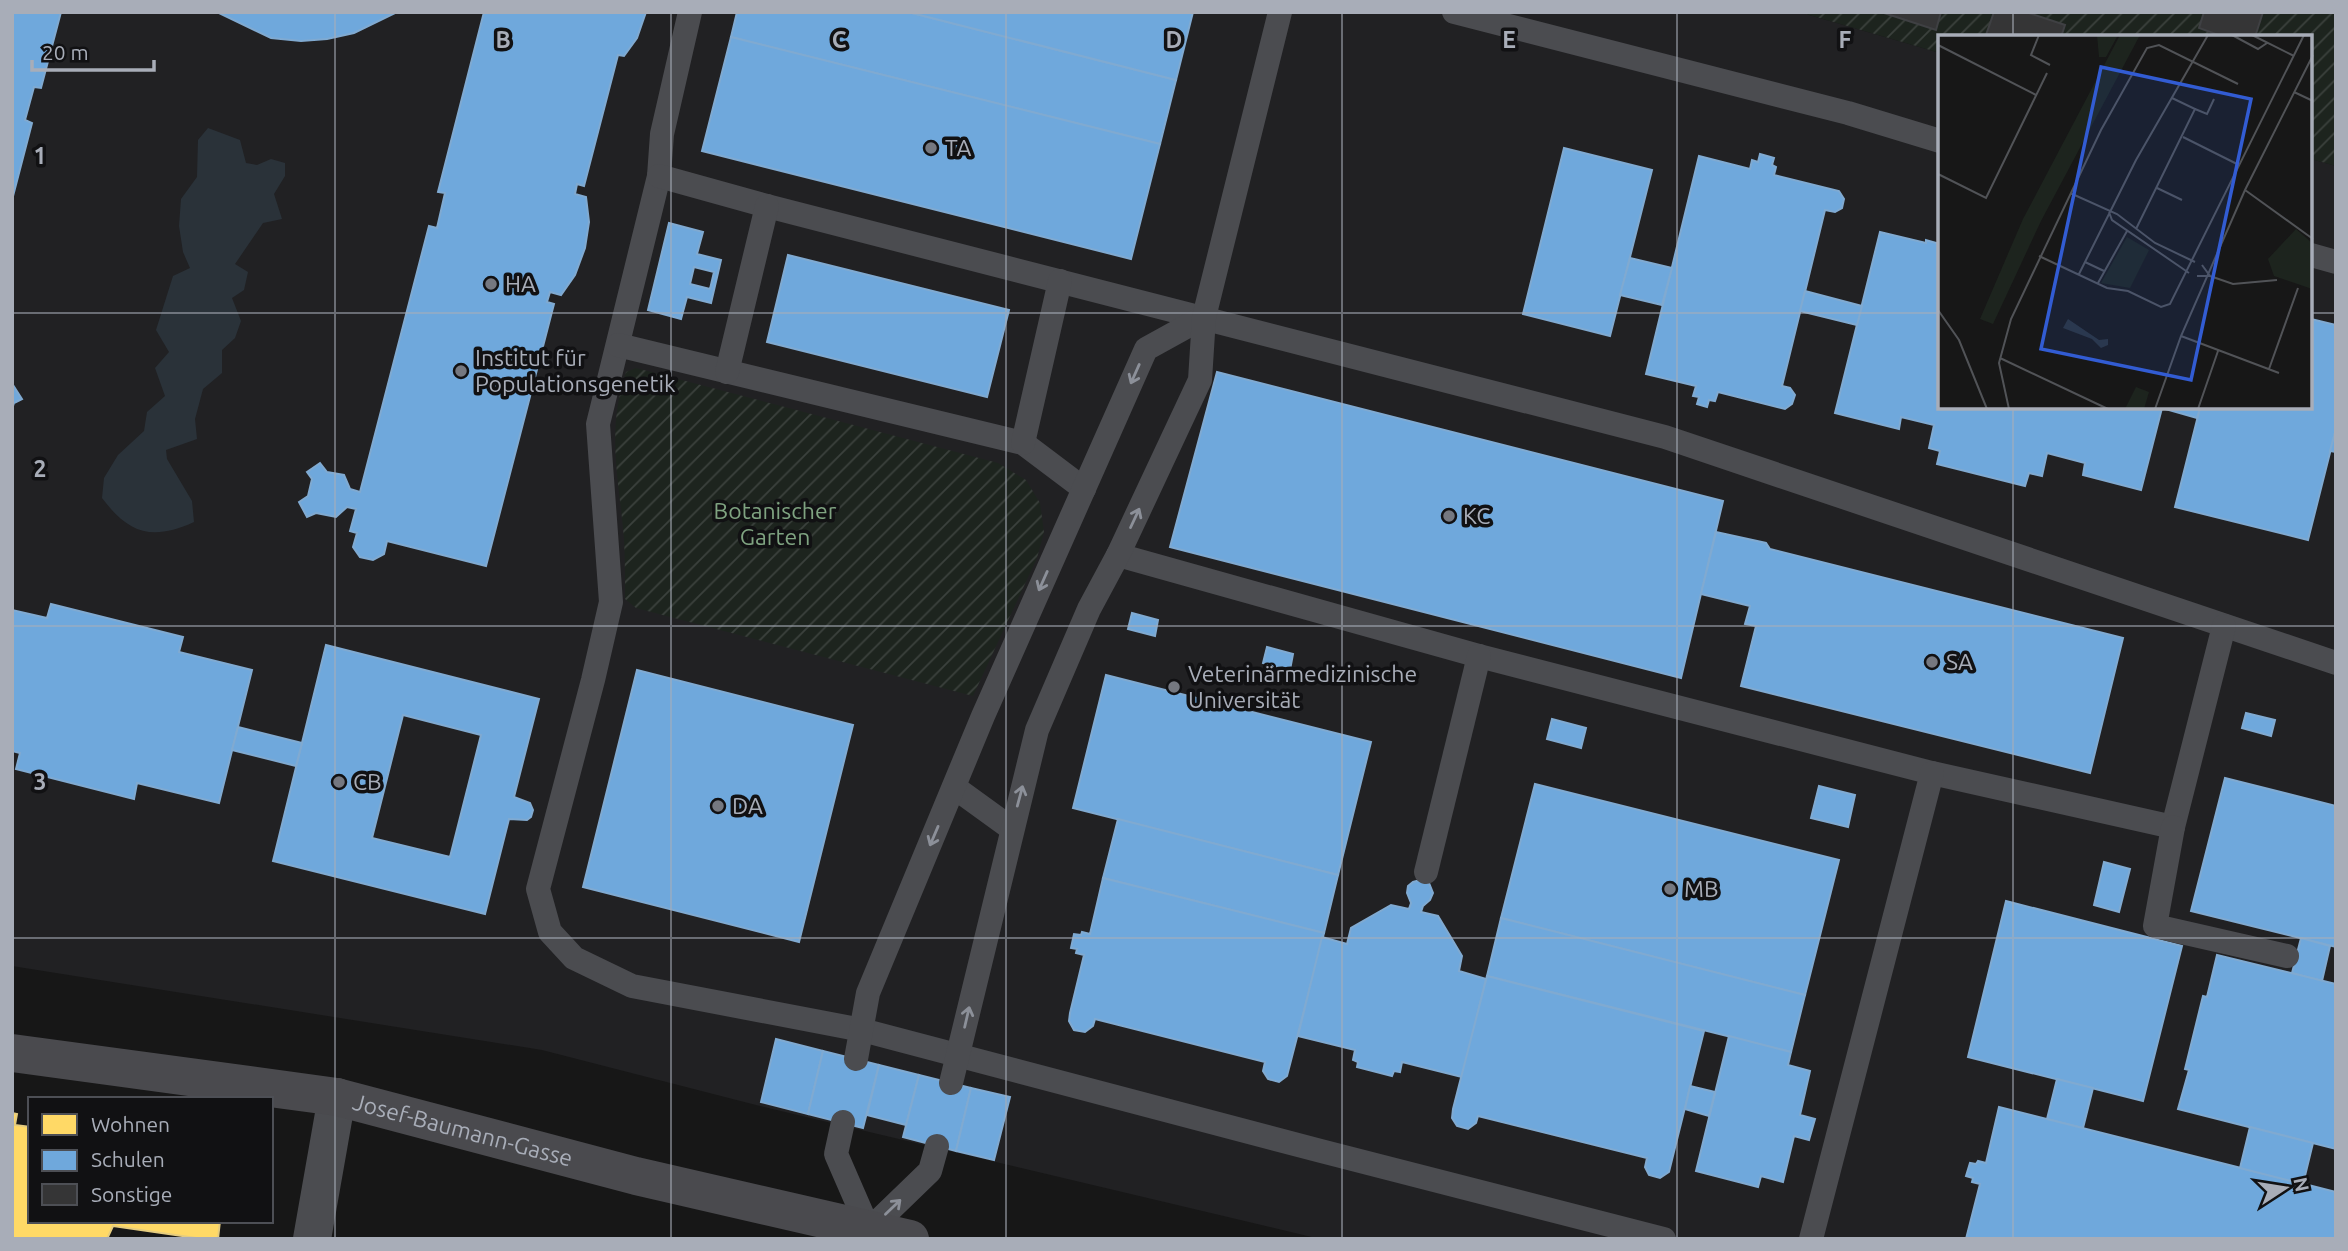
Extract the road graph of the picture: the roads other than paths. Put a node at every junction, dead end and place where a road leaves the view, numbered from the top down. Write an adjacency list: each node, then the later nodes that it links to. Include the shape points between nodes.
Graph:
1 (690, 12): 5 (lane, via 662,134)
2 (1280, 12): 10 (lane)
3 (1454, 12): 4 (lane)
4 (1938, 140)
5 (659, 176): 6 (lane); 11 (lane)
6 (767, 206): 9 (lane); 12 (lane)
7 (2313, 256): 8 (lane)
8 (2336, 262)
9 (1060, 281): 10 (lane); 13 (lane)
10 (1204, 317): 14 (lane, one-way to 14, via 1146,349); 15 (lane, one-way to 10, via 1200,380); 16 (lane, via 1665,437)
11 (618, 345): 12 (lane); 25 (lane, via 598,424 611,601 537,888 550,932 574,958 632,986)
12 (727, 372): 13 (lane)
13 (1023, 443): 14 (lane)
14 (1084, 489): 20 (lane, one-way to 20)
15 (1118, 555): 17 (lane); 22 (lane, one-way to 15, via 1037,730 1089,609)
16 (2224, 626): 18 (lane); 21 (lane)
17 (1479, 656): 19 (lane); 23 (lane)
18 (2336, 663)
19 (1932, 773): 21 (lane); 37 (lane)
20 (954, 787): 22 (lane); 25 (lane, one-way to 25, via 868,993)
21 (2173, 827): 24 (lane, via 2155,926)
22 (1012, 829): 27 (lane, one-way to 22)
23 (1426, 872)
24 (2287, 956)
25 (862, 1030): 27 (lane); 28 (lane)
26 (12, 1053): 30 (street, Josef-Baumann-Gasse)
27 (959, 1054): 29 (lane); 36 (lane)
28 (856, 1059)
29 (951, 1083)
30 (337, 1097): 33 (street, Josef-Baumann-Gasse); 34 (street)
31 (843, 1122): 33 (lane, via 836,1154)
32 (937, 1146): 33 (lane, one-way to 32, via 930,1171)
33 (869, 1235): 35 (street, Josef-Baumann-Gasse)
34 (312, 1239)
35 (910, 1239)
36 (1664, 1239)
37 (1811, 1239)

